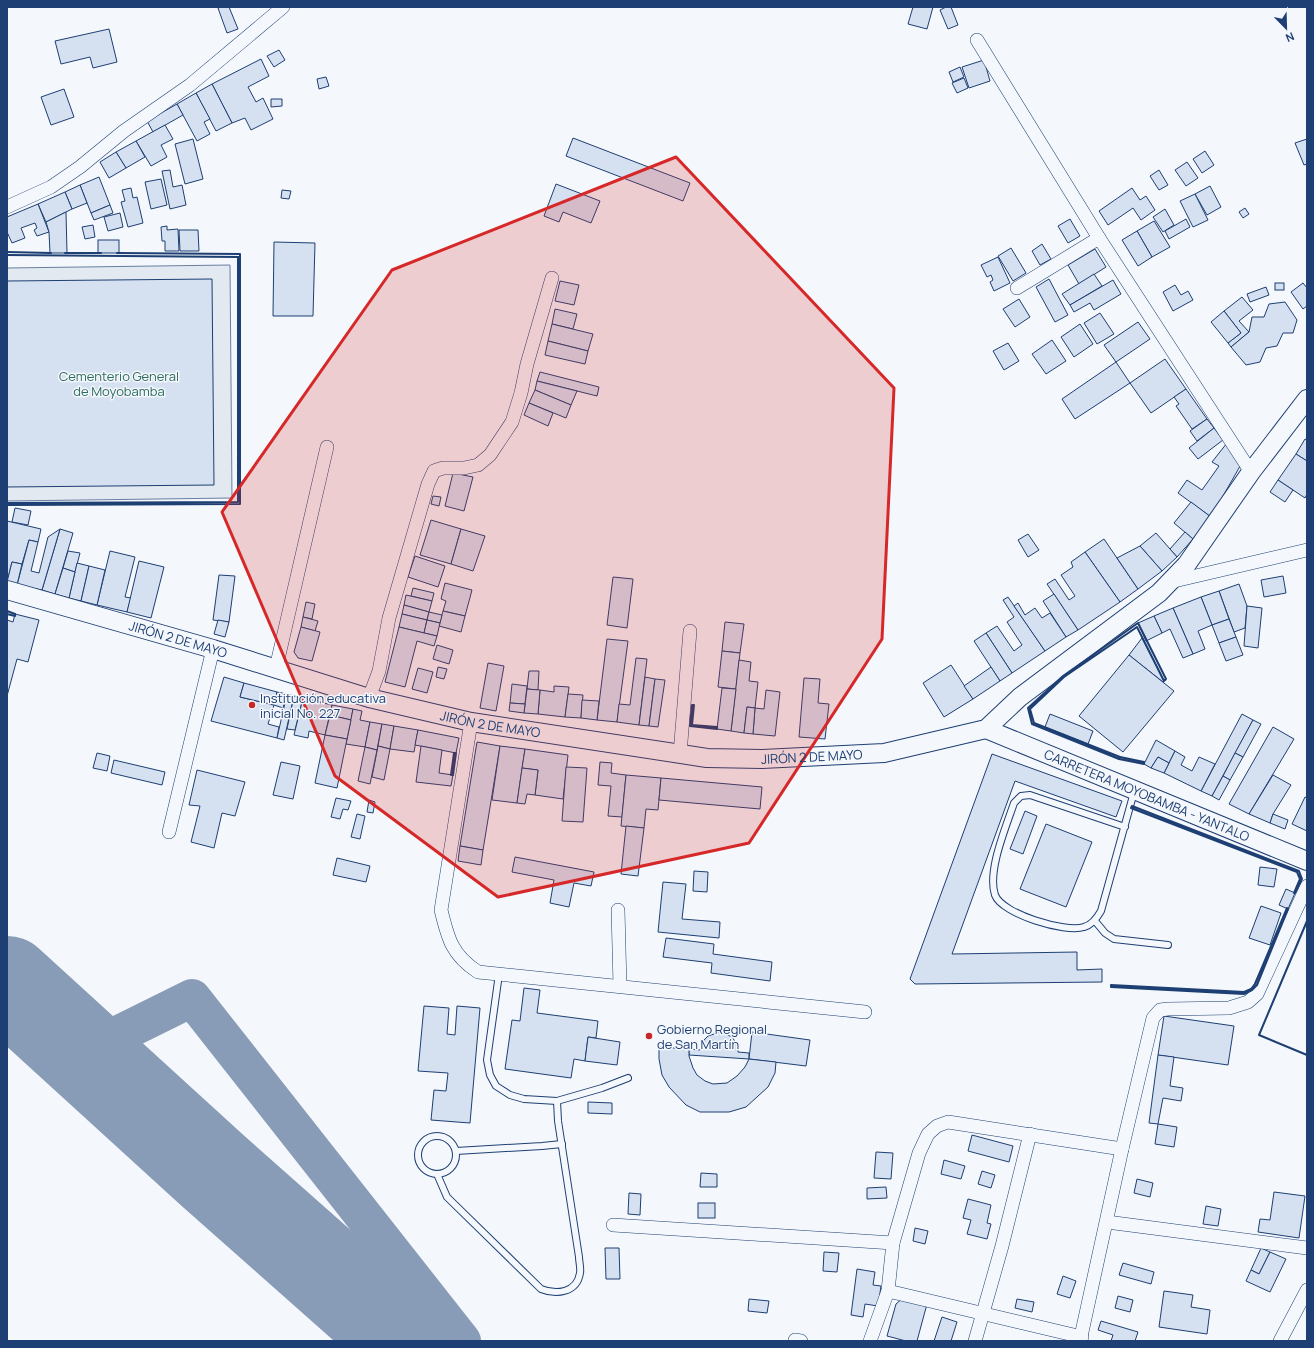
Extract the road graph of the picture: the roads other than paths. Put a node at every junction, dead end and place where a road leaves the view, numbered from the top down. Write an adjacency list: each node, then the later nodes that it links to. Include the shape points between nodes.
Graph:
1 (283, 7): 3 (street, via 190,86 124,131 80,166 50,187)
2 (977, 40): 4 (street)
3 (7, 207)
4 (1099, 238): 6 (street); 9 (street)
5 (552, 278): 16 (street, via 512,422 490,455 478,465 434,471 428,484)
6 (1017, 288)
7 (1307, 399): 9 (main road)
8 (327, 447): 15 (street)
9 (1251, 472): 11 (main road, via 1187,564)
10 (1307, 550): 11 (street)
11 (1170, 582): 18 (main road, via 1159,593 1020,697)
12 (7, 590): 14 (main road, JIRÓN 2 DE MAYO)
13 (690, 631): 19 (street)
14 (213, 649): 15 (main road, JIRÓN 2 DE MAYO); 22 (street)
15 (276, 668): 16 (main road, JIRÓN 2 DE MAYO)
16 (369, 698): 17 (main road, JIRÓN 2 DE MAYO)
17 (471, 722): 19 (main road, JIRÓN 2 DE MAYO); 28 (street, via 441,910 446,932 456,953 478,972)
18 (986, 729): 19 (main road, JIRÓN 2 DE MAYO, via 884,753 762,759 707,758); 20 (main road, CARRETERA MOYOBAMBA - YANTALO)
19 (680, 754)
20 (1135, 790): 21 (lane); 23 (main road, CARRETERA MOYOBAMBA - YANTALO)
21 (1125, 827): 26 (lane, via 1101,911); 26 (lane, via 1030,795 1021,796 1014,803 996,861 993,881 996,896 1004,906 1045,923 1075,929)
22 (168, 832)
23 (1307, 861)
24 (1307, 886): 35 (street, via 1257,994 1248,1002 1229,1008 1160,1010 1153,1018)
25 (618, 910): 29 (street)
26 (1095, 921): 27 (lane, via 1114,940)
27 (1168, 945)
28 (498, 974): 29 (street); 32 (lane, via 487,1060 490,1075 496,1086 510,1095 524,1099)
29 (620, 986): 30 (street)
30 (865, 1012)
31 (628, 1078): 32 (lane)
32 (558, 1101): 34 (lane)
33 (1030, 1134): 35 (street); 40 (street, via 948,1122 937,1126 928,1134 919,1153); 44 (street)
34 (562, 1144): 36 (lane); 37 (lane, via 580,1274 577,1281 566,1291 557,1293 541,1289 447,1197)
35 (1122, 1150): 38 (street)
36 (456, 1151): 37 (lane, via 452,1167); 37 (lane, via 446,1138 437,1136 422,1143 418,1159 428,1172)
37 (437, 1174)
38 (1107, 1222): 41 (street); 45 (street)
39 (613, 1225): 40 (street)
40 (893, 1243): 43 (street)
41 (1307, 1248)
42 (1307, 1290): 48 (street)
43 (888, 1291): 44 (street); 46 (street)
44 (983, 1313): 45 (street); 47 (street)
45 (1081, 1339)
46 (870, 1341)
47 (975, 1341)
48 (1280, 1341)

